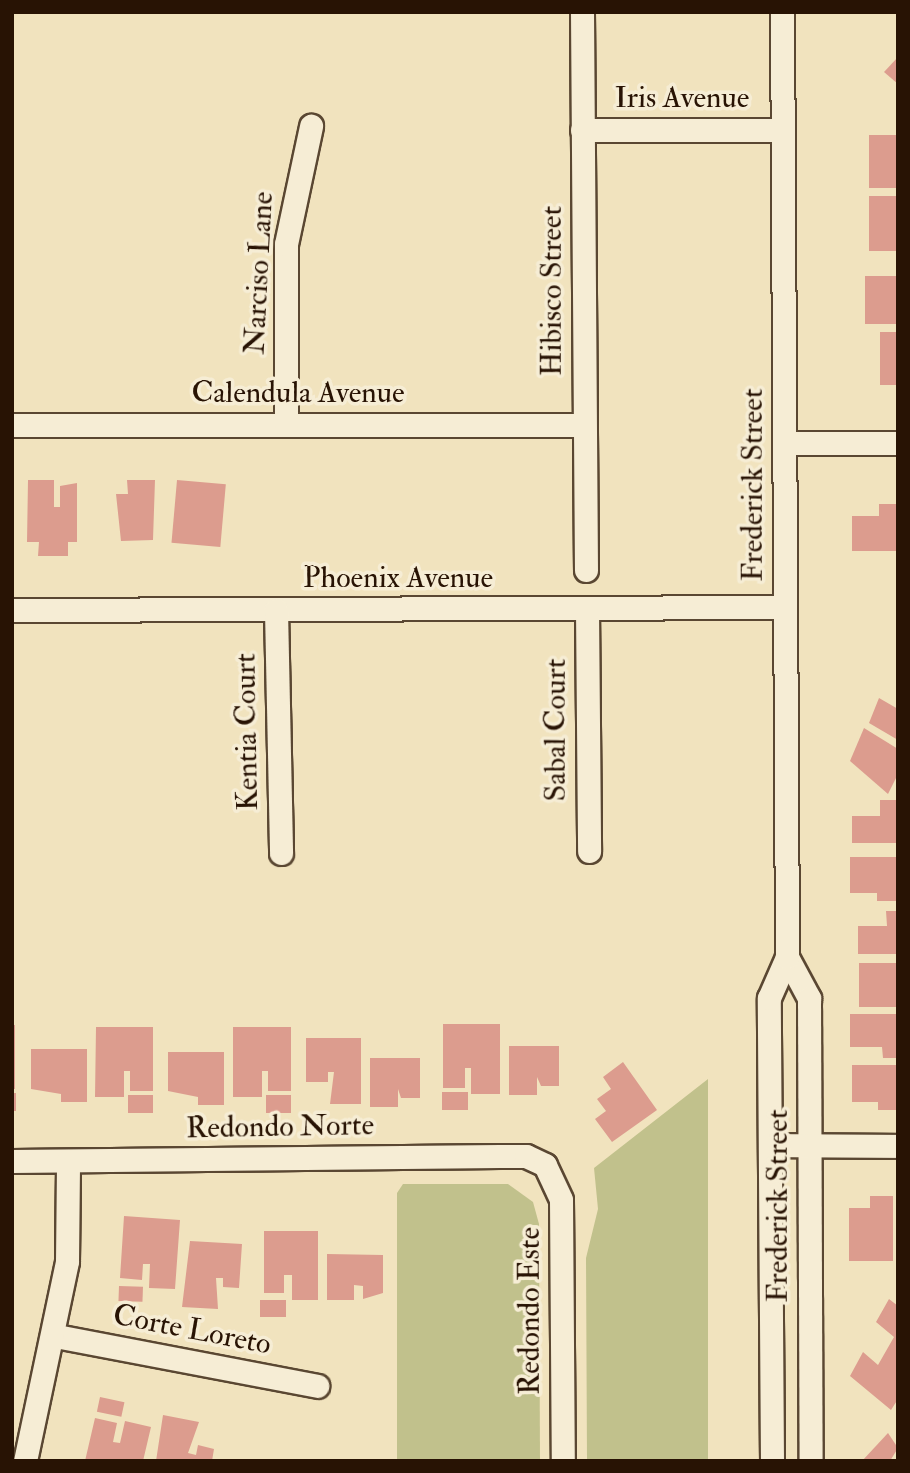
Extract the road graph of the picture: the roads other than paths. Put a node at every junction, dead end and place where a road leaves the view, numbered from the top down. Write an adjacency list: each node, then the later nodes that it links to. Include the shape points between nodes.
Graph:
1 (582, 12): 4 (street, Hibisco Street)
2 (782, 12): 5 (street, Frederick Street)
3 (311, 126): 7 (street, Narciso Lane, via 286,244)
4 (582, 130): 5 (street, Iris Avenue); 8 (street, Hibisco Street)
5 (782, 130): 9 (street, Frederick Street)
6 (12, 425): 7 (street, Calendula Avenue)
7 (286, 425): 8 (street, Calendula Avenue)
8 (584, 425): 11 (street, Hibisco Street)
9 (783, 443): 10 (street); 12 (street, Frederick Street)
10 (898, 443)
11 (586, 570)
12 (785, 607): 13 (street, Phoenix Avenue); 18 (street, Frederick Street)
13 (587, 609): 15 (street, Phoenix Avenue); 16 (street, Sabal Court)
14 (12, 610): 15 (street, Phoenix Avenue)
15 (276, 610): 17 (street, Kentia Court)
16 (589, 851)
17 (281, 853)
18 (787, 957): 19 (street, Frederick Street, via 769,998); 20 (street, Frederick Street, via 808,998)
19 (770, 1145): 20 (street); 29 (street, Frederick Street)
20 (809, 1145): 21 (street); 30 (street, Frederick Street)
21 (898, 1146)
22 (12, 1161): 23 (street, Redondo Norte)
23 (68, 1161): 24 (street, Redondo Norte, via 500,1156); 25 (street, via 67,1261)
24 (545, 1165): 28 (street, Redondo Este, via 561,1200)
25 (56, 1336): 26 (street, Corte Loreto); 27 (street)
26 (317, 1386)
27 (25, 1461)
28 (563, 1461)
29 (772, 1461)
30 (811, 1461)

